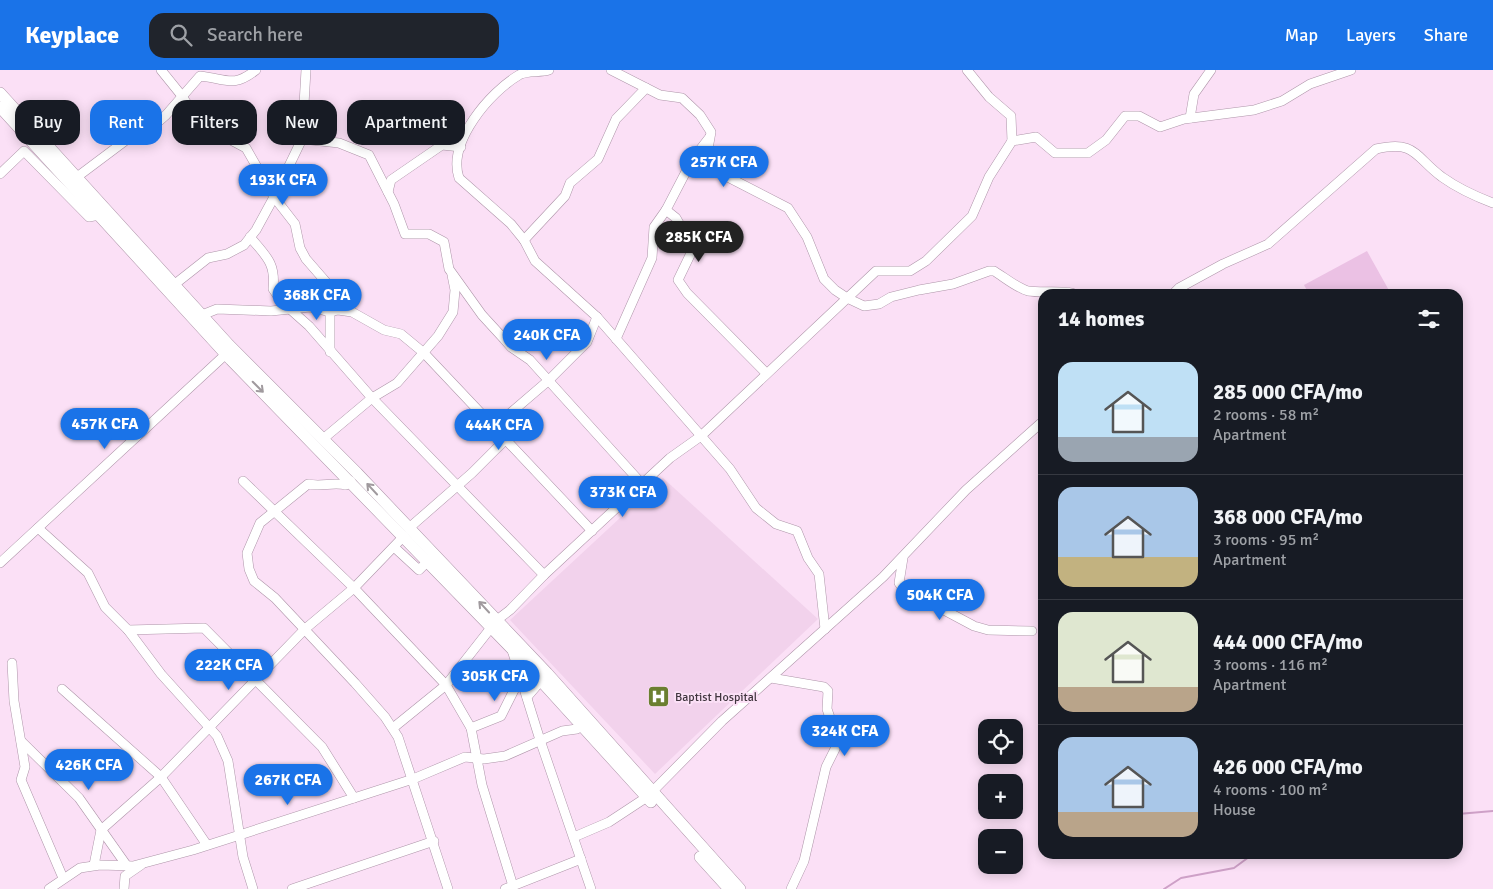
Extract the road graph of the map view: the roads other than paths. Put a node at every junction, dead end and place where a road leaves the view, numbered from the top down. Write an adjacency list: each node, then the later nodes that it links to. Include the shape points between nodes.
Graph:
1 (162, 70): 11 (street)
2 (256, 70): 11 (street, via 243,81 235,82 200,76)
3 (306, 70): 12 (street)
4 (549, 70): 19 (street, via 520,74 508,83 475,116)
5 (611, 70): 9 (street)
6 (967, 70): 16 (street, via 1011,116)
7 (1211, 70): 14 (street, via 1194,94)
8 (1351, 70): 14 (street, via 1310,84 1282,101 1254,110)
9 (646, 88): 15 (street, via 660,95 682,98 708,126); 28 (street, via 616,119 598,159 570,183 565,196)
10 (0, 93): 21 (main road)
11 (182, 96): 21 (street, via 150,129 129,138); 23 (street, via 199,123 246,148)
12 (304, 100)
13 (0, 107): 26 (main road)
14 (1190, 118): 16 (street, via 1160,127 1139,116 1125,116 1106,140 1088,153 1055,153 1036,137)
15 (709, 137): 25 (street, via 692,160); 33 (street, via 709,154 720,173 788,208 807,237 824,279)
16 (1012, 141): 33 (street, via 988,177 972,216 926,261 910,271 876,271)
17 (337, 143): 22 (street, via 369,155)
18 (299, 145): 23 (street)
19 (461, 147): 22 (street, via 442,145 391,180); 28 (street, via 457,169 460,180 511,224)
20 (0, 174): 26 (street, via 24,151 89,217)
21 (77, 177): 30 (main road)
22 (388, 192): 29 (street, via 405,234 429,234 444,242)
23 (274, 197): 27 (street); 35 (street, via 295,224 306,259 326,282)
24 (1493, 204): 31 (street, via 1442,177 1412,149 1392,145 1376,148 1268,244 1222,264)
25 (666, 210): 38 (street, via 654,228 652,258); 42 (street, via 676,218 692,244 678,280)
26 (99, 215): 30 (main road)
27 (250, 237): 30 (street, via 244,245 227,254 208,258); 34 (street, via 270,262 274,275 273,289)
28 (524, 240): 36 (street, via 535,261)
29 (452, 273): 40 (street, via 452,315); 43 (street, via 482,315)
30 (173, 289): 37 (main road)
31 (1178, 289)
32 (1038, 292): 33 (street, via 1026,290 989,271 879,304 864,306)
33 (847, 298): 42 (street)
34 (291, 310): 35 (street, via 310,307); 37 (street, via 217,309); 39 (street)
35 (330, 312): 39 (street); 40 (street, via 352,312 384,330 400,334)
36 (596, 317): 38 (street); 43 (street, via 587,342)
37 (200, 319): 41 (main road); 48 (main road)
38 (616, 339): 47 (street)
39 (330, 352): 44 (street)
40 (424, 353): 44 (street, via 397,383); 46 (street)
41 (226, 354): 51 (main road, one-way to 51); 55 (street)
42 (766, 373): 47 (street)
43 (549, 380): 46 (street); 52 (street)
44 (372, 398): 48 (street); 53 (street)
45 (1038, 426): 60 (street, via 955,500)
46 (493, 428): 49 (street)
47 (701, 436): 52 (street); 66 (street, via 730,469 756,508 772,521 795,529 800,535 808,558 819,574)
48 (323, 439): 57 (main road, one-way to 48)
49 (505, 440): 53 (street); 56 (street)
50 (243, 481): 54 (street)
51 (351, 481): 54 (street, via 346,485 308,484); 57 (main road)
52 (642, 484): 56 (street)
53 (458, 486): 57 (street); 62 (street)
54 (275, 511): 63 (street); 65 (street, via 260,523 250,543 247,553 249,569 254,581)
55 (38, 528): 61 (street); 67 (street, via 88,573 105,607)
56 (592, 531): 62 (street)
57 (406, 532): 58 (street); 59 (main road)
58 (394, 547): 59 (street, via 419,570); 63 (street)
59 (431, 558): 64 (main road)
60 (903, 558): 66 (street); 68 (street, via 899,583 906,593 974,626 988,630)
61 (0, 564)
62 (544, 575): 64 (street)
63 (354, 588): 65 (street); 75 (street)
64 (494, 625): 69 (main road); 71 (main road); 75 (street)
65 (304, 629): 74 (street); 82 (street)
66 (825, 629): 73 (street)
67 (128, 630): 74 (street, via 204,628); 80 (street)
68 (1032, 631)
69 (512, 649): 71 (main road); 72 (street)
70 (12, 663): 86 (street)
71 (544, 677): 77 (street); 78 (main road); 79 (main road)
72 (520, 678): 77 (street); 83 (street, via 501,716)
73 (771, 678): 90 (street, via 722,721); 111 (street, via 824,687 828,691 827,709 838,738 826,767 804,860)
74 (257, 680): 80 (street); 91 (street, via 322,747)
75 (446, 685): 82 (street); 83 (street)
76 (62, 689): 88 (street)
77 (527, 697): 85 (street)
78 (569, 699): 79 (street); 90 (main road)
79 (568, 712): 81 (main road); 84 (street)
80 (209, 726): 88 (street); 93 (street, via 225,751)
81 (582, 726): 84 (street); 90 (main road)
82 (392, 728): 89 (street)
83 (471, 728): 87 (street)
84 (562, 731): 85 (street)
85 (540, 740): 87 (street, via 505,756); 94 (street)
86 (21, 741): 92 (street, via 79,798); 101 (street, via 25,768 21,780)
87 (478, 758): 89 (street, via 465,758); 102 (street)
88 (161, 776): 92 (street); 96 (street)
89 (413, 778): 91 (street); 95 (street)
90 (649, 794): 94 (street, via 609,822); 109 (main road); 110 (main road)
91 (354, 798): 93 (street)
92 (101, 830): 99 (street); 100 (street)
93 (239, 834): 96 (street); 105 (street)
94 (574, 837): 97 (street)
95 (434, 841): 106 (street); 107 (street)
96 (207, 845): 98 (street)
97 (581, 859): 102 (street); 108 (street)
98 (143, 864): 100 (street); 104 (street, via 125,876)
99 (94, 865): 100 (street); 101 (street, via 80,868)
100 (127, 866)
101 (63, 878): 103 (street)
102 (509, 888)
103 (48, 889)
104 (124, 889)
105 (254, 889)
106 (292, 889)
107 (448, 889)
108 (591, 889)
109 (729, 889)
110 (740, 889)
111 (791, 889)

